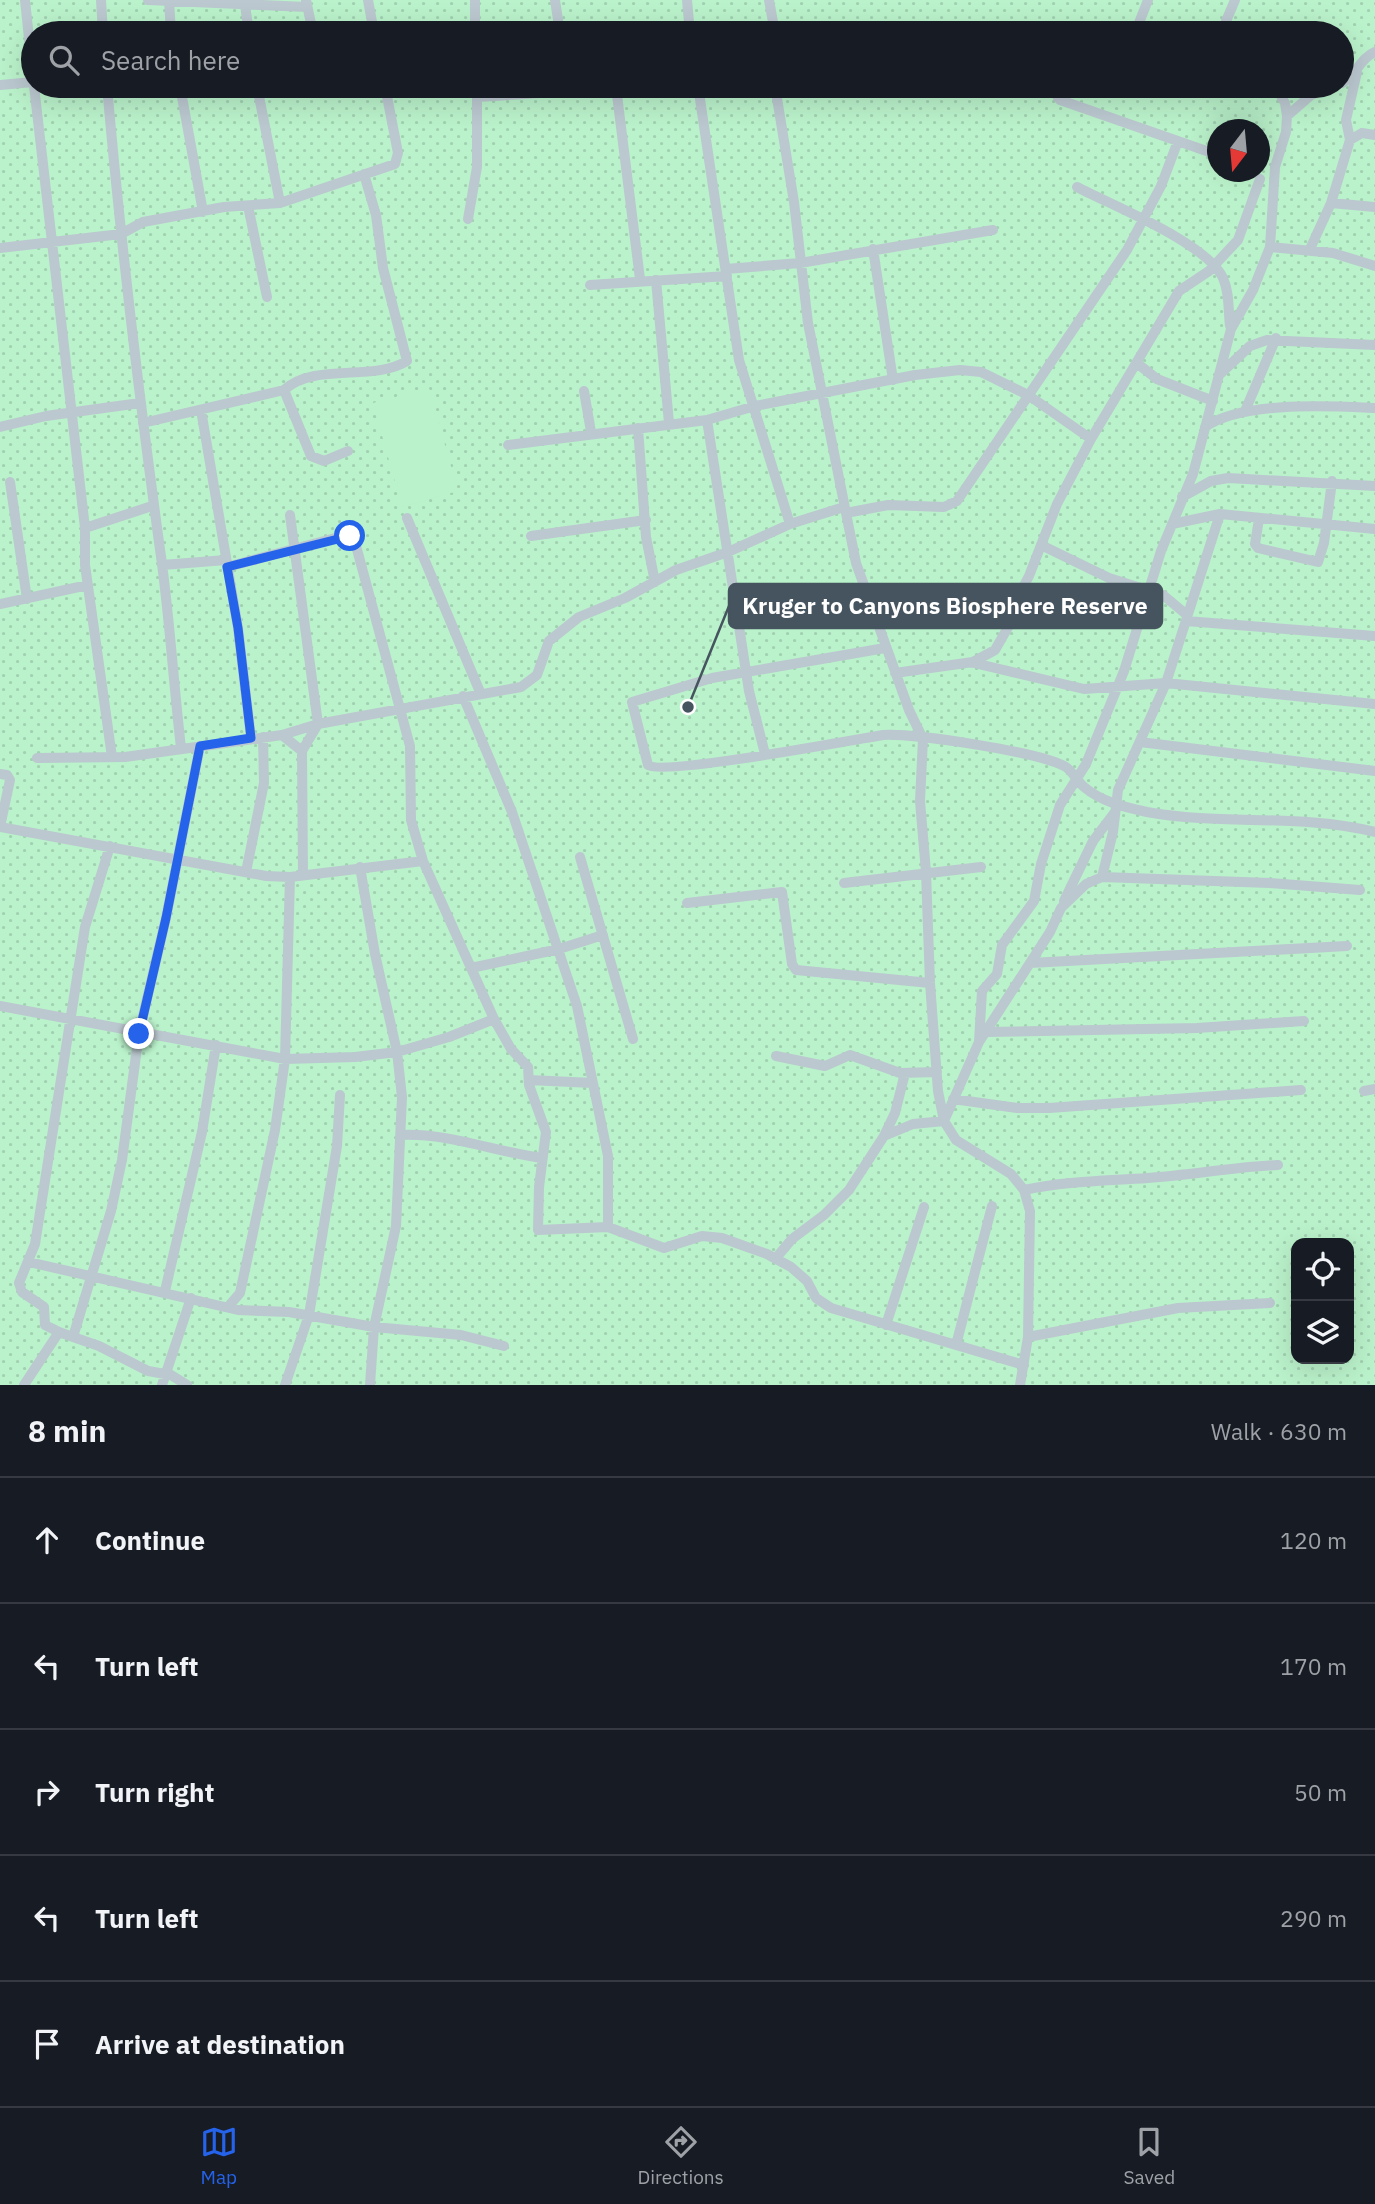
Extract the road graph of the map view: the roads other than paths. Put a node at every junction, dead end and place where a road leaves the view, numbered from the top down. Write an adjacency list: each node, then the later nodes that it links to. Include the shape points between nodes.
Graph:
1 (24, 0): 14 (street)
2 (101, 0): 15 (street)
3 (148, 0): 4 (street)
4 (169, 0): 13 (street); 16 (street)
5 (368, 0): 18 (street)
6 (475, 0): 19 (street)
7 (555, 0): 20 (street)
8 (687, 0): 21 (street)
9 (769, 0): 22 (street)
10 (1148, 0): 23 (street)
11 (1235, 0): 24 (street)
12 (306, 4): 13 (street)
13 (245, 5): 17 (street)
14 (26, 21)
15 (102, 21)
16 (171, 21)
17 (247, 21)
18 (372, 21)
19 (475, 21)
20 (558, 21)
21 (689, 21)
22 (773, 21)
23 (1138, 21)
24 (1226, 21)
25 (1375, 52): 26 (street)
26 (1357, 72): 27 (street); 30 (street)
27 (1354, 74)
28 (21, 84): 29 (street)
29 (0, 85)
30 (1354, 85)
31 (36, 98): 63 (street)
32 (108, 98): 62 (street)
33 (182, 98): 58 (street)
34 (259, 98): 55 (street)
35 (387, 98): 49 (street, via 398,160)
36 (478, 98): 59 (street, via 477,167)
37 (618, 98): 72 (street)
38 (700, 98): 71 (street)
39 (775, 98): 68 (street)
40 (1059, 98): 47 (street)
41 (1281, 98): 44 (street)
42 (1308, 98): 44 (street)
43 (1351, 98): 46 (street, via 1346,120)
44 (1287, 116): 53 (street)
45 (1375, 135): 46 (street, via 1362,133)
46 (1350, 140): 54 (street)
47 (1178, 141): 48 (street); 60 (street)
48 (1207, 151)
49 (364, 174): 55 (street); 82 (street, via 408,359 368,372 309,379)
50 (1255, 182): 69 (street, via 1238,240)
51 (1263, 182): 53 (street)
52 (1077, 187): 60 (street)
53 (1273, 195): 64 (street)
54 (1331, 203): 57 (street); 67 (street)
55 (280, 204): 56 (street)
56 (248, 206): 58 (street); 75 (street)
57 (1375, 207)
58 (203, 212): 62 (street, via 143,222)
59 (468, 219)
60 (1143, 222): 69 (street); 85 (street)
61 (993, 230): 66 (street)
62 (121, 234): 63 (street); 87 (street)
63 (54, 242): 65 (street); 92 (street)
64 (1270, 247): 67 (street); 76 (street)
65 (0, 248)
66 (873, 249): 68 (street); 81 (street)
67 (1310, 249): 70 (street)
68 (800, 263): 71 (street); 84 (street)
69 (1215, 265): 76 (street, via 1227,290); 79 (street, via 1182,286)
70 (1375, 266)
71 (726, 273): 73 (street); 88 (street, via 737,349)
72 (640, 279): 73 (street); 74 (street)
73 (656, 280): 95 (street)
74 (590, 285)
75 (267, 298)
76 (1231, 329): 80 (street)
77 (1276, 338): 78 (street); 80 (street, via 1250,346); 91 (street)
78 (1375, 345)
79 (1138, 364): 86 (street, via 1157,379); 100 (street)
80 (1219, 374): 86 (street)
81 (893, 380): 84 (street); 85 (street, via 972,370)
82 (284, 390): 90 (street); 102 (street, via 311,456 324,461)
83 (584, 391): 99 (street)
84 (821, 394): 88 (street); 108 (street)
85 (1028, 395): 100 (street); 108 (street, via 951,505)
86 (1213, 401): 98 (street)
87 (140, 403): 92 (street); 94 (street)
88 (755, 406): 93 (street); 114 (street)
89 (1375, 408): 91 (street)
90 (201, 410): 94 (street); 123 (street)
91 (1244, 411): 98 (street)
92 (71, 412): 96 (street); 117 (street)
93 (707, 420): 95 (street); 122 (street)
94 (143, 423): 107 (street)
95 (669, 423): 97 (street)
96 (0, 427)
97 (638, 428): 99 (street); 113 (street)
98 (1205, 428): 106 (street)
99 (591, 432): 101 (street)
100 (1091, 439): 120 (street)
101 (508, 445)
102 (348, 452)
103 (1332, 481): 105 (street); 106 (street, via 1218,479); 116 (street)
104 (10, 482): 128 (street)
105 (1375, 486)
106 (1182, 497): 115 (street)
107 (152, 506): 117 (street); 124 (street)
108 (845, 510): 114 (street); 132 (street, via 856,563)
109 (1220, 514): 112 (street); 115 (street); 130 (street)
110 (290, 515): 121 (street)
111 (407, 518): 138 (street)
112 (1259, 519): 116 (street); 116 (street, via 1258,548 1312,563 1320,560)
113 (646, 520): 119 (street); 125 (street)
114 (790, 523): 122 (street)
115 (1172, 524): 127 (street)
116 (1326, 524): 118 (street)
117 (85, 528): 126 (street)
118 (1375, 529)
119 (531, 536)
120 (1041, 545): 127 (street, via 1109,578); 133 (street, via 999,644 990,655)
121 (296, 549): 123 (street); 141 (street, via 343,536 352,538); 142 (street)
122 (728, 552): 125 (street); 134 (street)
123 (226, 563): 124 (street); 144 (street)
124 (162, 565): 148 (street)
125 (654, 582): 138 (street, via 579,617 553,637 528,684)
126 (88, 585): 128 (street); 151 (street)
127 (1148, 590): 130 (street, via 1163,595); 137 (street, via 1129,659)
128 (27, 599): 129 (street)
129 (0, 604)
130 (1187, 618): 131 (street); 136 (street)
131 (1375, 636)
132 (885, 648): 134 (street); 135 (street)
133 (973, 662): 135 (street); 137 (street, via 1076,688)
134 (747, 673): 150 (street); 150 (street, via 692,683 632,702 650,767)
135 (895, 673): 145 (street)
136 (1166, 683): 137 (street); 140 (street); 146 (street)
137 (1116, 685): 155 (street)
138 (480, 692): 139 (street)
139 (463, 695): 141 (street); 176 (street, via 512,811)
140 (1375, 704)
141 (400, 709): 142 (street); 162 (street, via 410,746 411,820)
142 (318, 724): 143 (street); 149 (street)
143 (282, 735): 144 (street); 149 (street)
144 (257, 737): 147 (street); 165 (street, via 262,791)
145 (923, 739): 150 (street, via 883,735); 155 (street, via 1047,761 1065,767); 166 (street, via 920,801)
146 (1140, 742): 153 (street); 156 (street)
147 (200, 746): 148 (street); 161 (street)
148 (181, 748): 151 (street)
149 (302, 751): 167 (street)
150 (765, 754)
151 (111, 757): 152 (street)
152 (37, 758)
153 (1375, 771)
154 (0, 774): 157 (street, via 10,780)
155 (1076, 780): 156 (street); 187 (street, via 1060,805 1034,901 1002,945 997,974 982,991)
156 (1114, 808): 158 (street, via 1193,818 1310,820); 169 (street); 173 (street)
157 (0, 827): 159 (street)
158 (1375, 832)
159 (110, 846): 161 (street); 182 (street, via 85,927)
160 (580, 857): 174 (street)
161 (178, 858): 165 (street); 185 (street)
162 (423, 861): 163 (street); 178 (street)
163 (360, 867): 167 (street); 189 (street)
164 (981, 867): 166 (street)
165 (246, 872): 168 (street)
166 (926, 872): 170 (street); 179 (street)
167 (303, 876): 168 (street)
168 (290, 877): 191 (street)
169 (1102, 877): 171 (street); 173 (street, via 1086,884)
170 (844, 883)
171 (1360, 890)
172 (687, 903): 179 (street, via 782,892 796,970)
173 (1061, 908): 177 (street)
174 (603, 935): 176 (street); 186 (street)
175 (1347, 946): 177 (street)
176 (559, 948): 178 (street); 195 (street)
177 (1030, 963): 184 (street)
178 (471, 968): 181 (street)
179 (930, 983): 192 (street)
180 (0, 1006): 182 (street)
181 (494, 1018): 189 (street); 194 (street, via 511,1049 528,1067)
182 (68, 1020): 185 (street); 209 (street)
183 (1304, 1021): 184 (street)
184 (987, 1032): 187 (street)
185 (139, 1034): 188 (street); 210 (street, via 122,1160)
186 (632, 1040)
187 (979, 1042): 198 (street)
188 (216, 1045): 191 (street); 211 (street, via 202,1132)
189 (397, 1052): 191 (street); 200 (street)
190 (776, 1056): 193 (street, via 825,1066 849,1055)
191 (285, 1059): 212 (street, via 275,1130)
192 (937, 1072): 193 (street); 199 (street)
193 (905, 1073): 201 (street)
194 (528, 1080): 195 (street); 202 (street, via 546,1125)
195 (593, 1083): 207 (street, via 608,1156)
196 (1301, 1090): 198 (street, via 1049,1108)
197 (340, 1095): 217 (street, via 337,1146)
198 (953, 1098): 199 (street)
199 (944, 1121): 201 (street, via 914,1124); 204 (street, via 956,1140 998,1164)
200 (401, 1135): 202 (street, via 457,1140); 219 (street, via 396,1226)
201 (884, 1136): 208 (street, via 849,1190)
202 (542, 1158): 207 (street, via 538,1230)
203 (1278, 1165): 204 (street, via 1080,1180)
204 (1024, 1190): 221 (street, via 1032,1235)
205 (992, 1206): 223 (street)
206 (924, 1207): 218 (street)
207 (608, 1227): 208 (street, via 660,1247 713,1237)
208 (776, 1258): 218 (street, via 801,1274 821,1303)
209 (29, 1262): 210 (street); 220 (street, via 20,1290 42,1305 45,1325)
210 (90, 1277): 211 (street); 222 (street)
211 (165, 1291): 213 (street)
212 (240, 1293): 215 (street); 216 (street)
213 (191, 1298): 215 (street); 226 (street)
214 (1270, 1303): 221 (street, via 1178,1308)
215 (228, 1307): 216 (street)
216 (257, 1311): 217 (street)
217 (309, 1315): 219 (street); 230 (street)
218 (886, 1325): 223 (street)
219 (374, 1328): 224 (street, via 461,1335); 231 (street)
220 (59, 1332): 222 (street); 227 (street)
221 (1028, 1337): 225 (street)
222 (73, 1338): 226 (street, via 148,1371)
223 (956, 1345): 225 (street)
224 (504, 1346)
225 (1024, 1365): 232 (street)
226 (165, 1372): 228 (street); 229 (street)
227 (24, 1385)
228 (162, 1385)
229 (187, 1385)
230 (285, 1385)
231 (370, 1385)
232 (1020, 1385)

